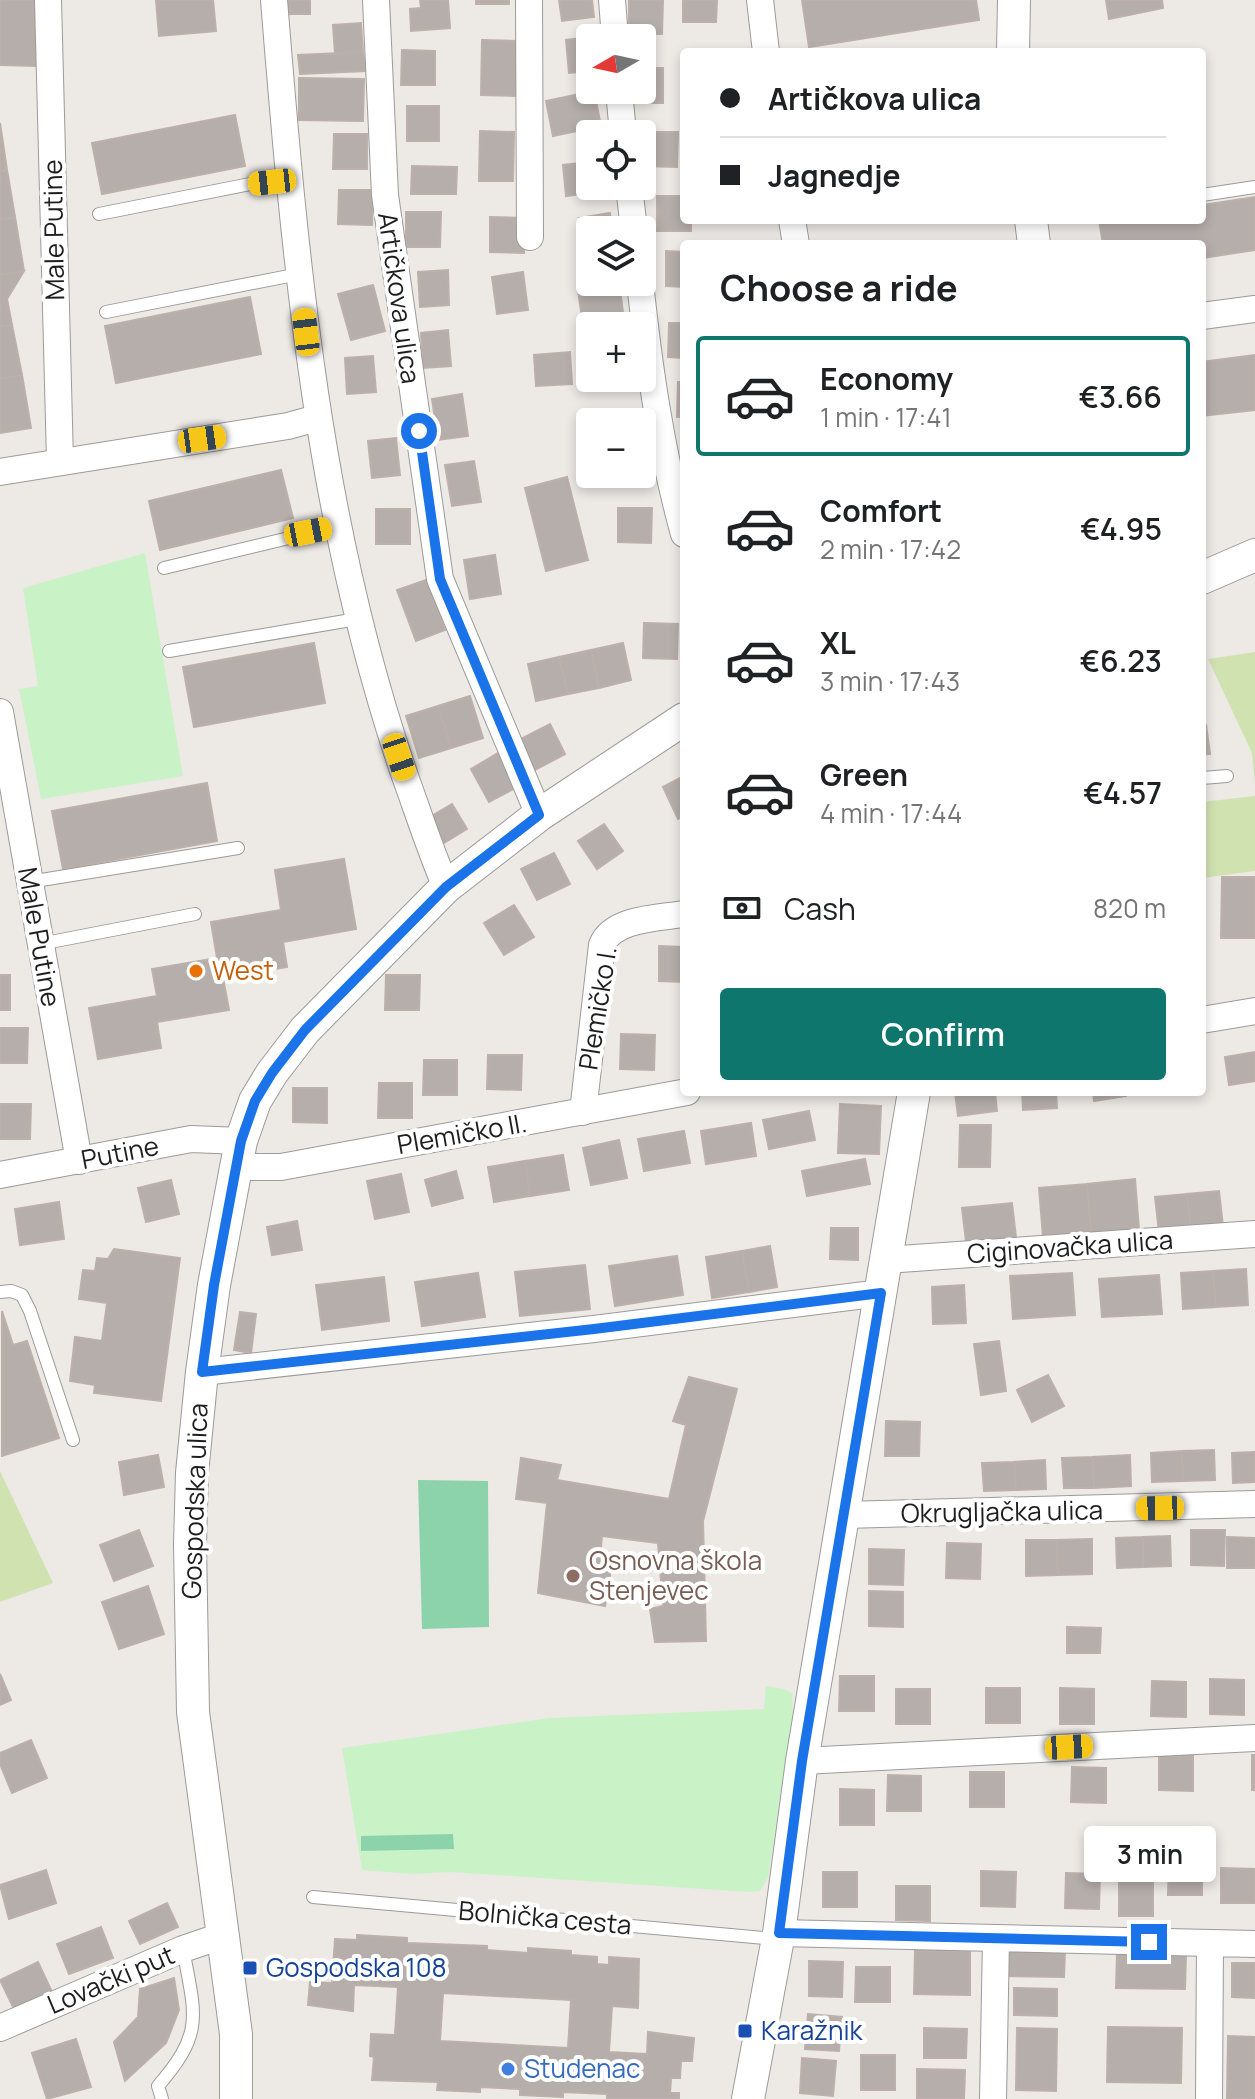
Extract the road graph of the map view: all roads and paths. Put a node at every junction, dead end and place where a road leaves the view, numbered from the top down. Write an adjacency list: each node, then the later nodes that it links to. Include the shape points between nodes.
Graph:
1 (48, 0): 22 (street, Male Putine)
2 (274, 0): 11 (street)
3 (376, 0): 36 (street, Artičkova ulica, via 385,195 440,579)
4 (529, 0): 15 (street)
5 (612, 0): 8 (street)
6 (760, 0): 9 (street)
7 (1014, 0): 10 (street)
8 (614, 24)
9 (766, 48)
10 (1013, 48)
11 (288, 180): 14 (lane); 16 (street)
12 (1255, 187): 13 (lane)
13 (1206, 194)
14 (99, 214)
15 (530, 237)
16 (299, 274): 19 (lane); 21 (street)
17 (642, 296): 24 (street, via 650,373)
18 (1255, 309): 20 (street)
19 (106, 312)
20 (1206, 315)
21 (317, 418): 22 (street); 25 (street)
22 (60, 461): 23 (street)
23 (0, 472)
24 (680, 520)
25 (339, 526): 27 (lane); 29 (street)
26 (1255, 555): 28 (street)
27 (164, 568)
28 (1206, 576)
29 (357, 619): 30 (lane); 39 (street, via 380,703)
30 (169, 651)
31 (0, 712): 33 (street, Male Putine)
32 (680, 722): 36 (street, Gospodska ulica)
33 (3, 759): 38 (street, Male Putine)
34 (1227, 776): 35 (lane)
35 (1206, 778)
36 (539, 815): 39 (street, Gospodska ulica)
37 (238, 848): 38 (lane)
38 (29, 882): 42 (street, Male Putine)
39 (446, 887): 48 (street, Gospodska ulica, via 305,1030 255,1101)
40 (195, 914): 42 (lane)
41 (680, 915): 47 (street, Plemičko I., via 621,926 606,936)
42 (40, 944): 49 (street, Male Putine)
43 (1255, 1011): 44 (street)
44 (1206, 1019)
45 (680, 1093): 47 (street, Plemičko II.)
46 (913, 1096): 52 (street)
47 (583, 1112): 48 (street, Plemičko II., via 281,1167)
48 (239, 1154): 49 (street, Putine, via 191,1139); 55 (street, Gospodska ulica)
49 (79, 1161): 50 (street, Putine)
50 (0, 1175)
51 (1255, 1234): 52 (street, Ciginovačka ulica)
52 (886, 1260): 54 (street)
53 (0, 1292): 56 (lane, via 22,1295 30,1311)
54 (881, 1293): 55 (street); 58 (street)
55 (202, 1372): 62 (street, Gospodska ulica, via 192,1473 193,1712)
56 (73, 1440)
57 (1255, 1504): 58 (street, Okrugljačka ulica)
58 (844, 1515): 60 (street)
59 (1255, 1738): 60 (street)
60 (802, 1761): 63 (street)
61 (313, 1897): 63 (lane, Bolnička cesta)
62 (224, 1935): 67 (street, Lovački put); 70 (street, Gospodska ulica, via 236,2034)
63 (778, 1936): 64 (street); 71 (street)
64 (996, 1939): 65 (street); 72 (street)
65 (1210, 1944): 66 (street); 73 (street)
66 (1255, 1944)
67 (183, 1949): 68 (street, Lovački put); 69 (lane, via 192,2033 180,2061 158,2086)
68 (0, 2028)
69 (162, 2099)
70 (236, 2099)
71 (748, 2099)
72 (993, 2099)
73 (1209, 2099)

